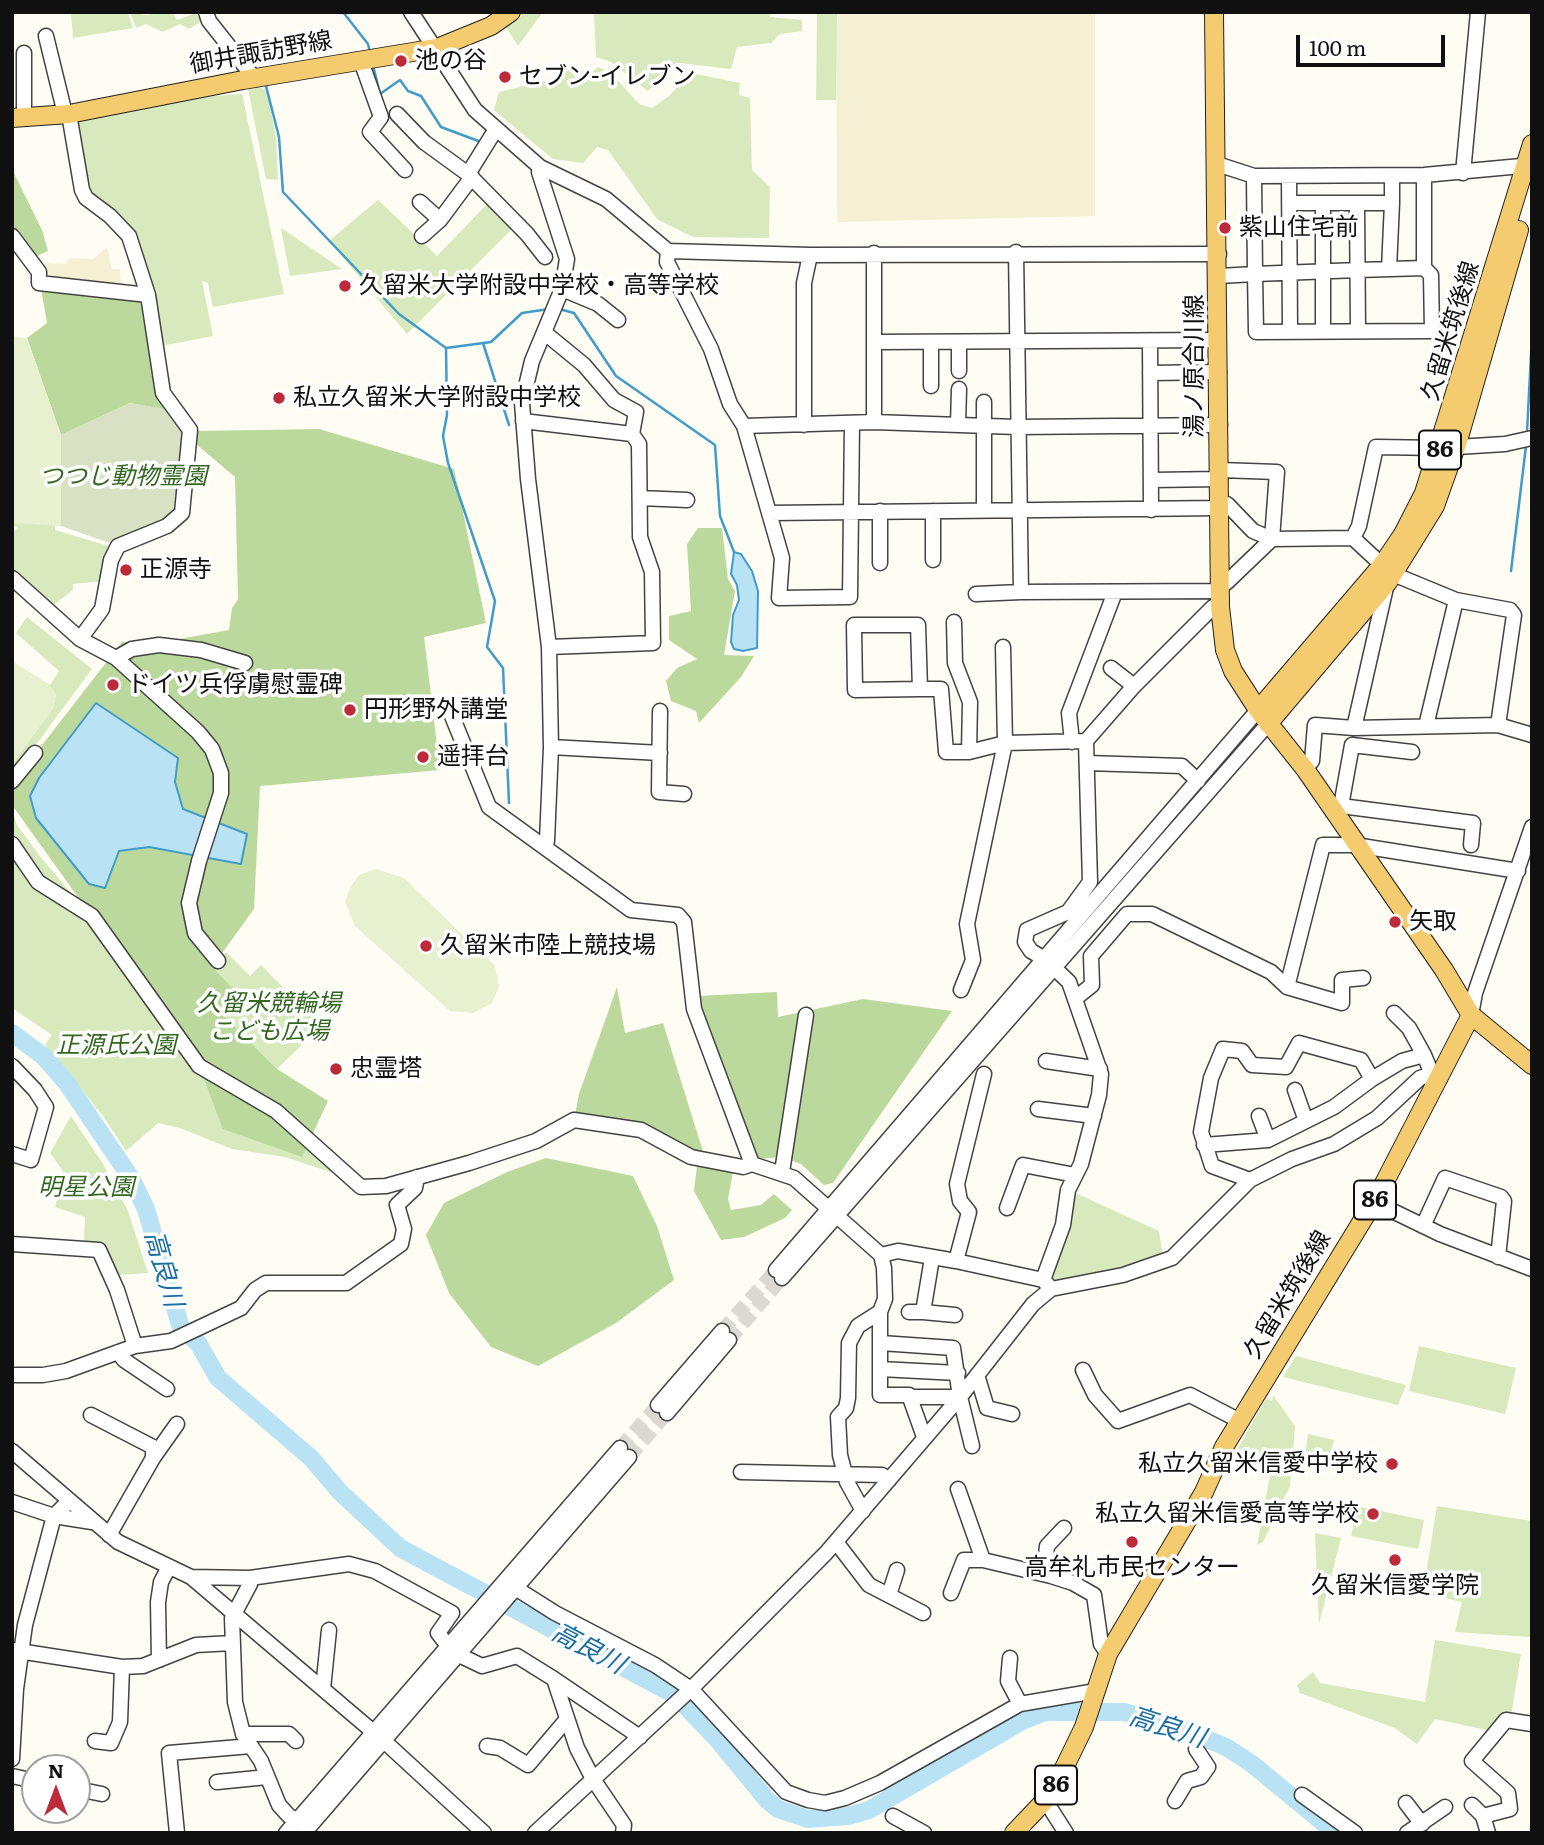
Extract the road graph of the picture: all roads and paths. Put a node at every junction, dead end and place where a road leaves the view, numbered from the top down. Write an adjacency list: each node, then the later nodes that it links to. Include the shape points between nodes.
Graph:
1 (223, 12): 6 (street)
2 (411, 12): 8 (street)
3 (511, 12): 8 (main road, 御井諏訪野線, via 491,26)
4 (1214, 12): 17 (main road, 湯ノ原合川線)
5 (1478, 12): 21 (street)
6 (207, 17): 11 (street)
7 (46, 36): 12 (street)
8 (437, 48): 10 (main road, 御井諏訪野線); 15 (street, via 475,110)
9 (24, 52): 14 (street)
10 (361, 61): 11 (main road, 御井諏訪野線); 20 (street, via 381,117 370,132)
11 (255, 79): 12 (main road, 御井諏訪野線)
12 (67, 114): 14 (main road, 御井諏訪野線); 50 (street, via 82,190 129,236)
13 (397, 114): 22 (street, via 424,142)
14 (18, 118)
15 (496, 129): 19 (street); 22 (street)
16 (1532, 144): 18 (main road, 久留米筑後線 / 86)
17 (1217, 164): 24 (street); 39 (main road, 湯ノ原合川線)
18 (1529, 166): 21 (street); 80 (main road, 久留米筑後線 / 86)
19 (540, 167): 36 (street, via 606,199); 49 (street, via 567,259)
20 (405, 170)
21 (1463, 173): 23 (street)
22 (470, 175): 33 (street); 41 (street)
23 (1424, 175): 26 (street); 42 (street)
24 (1254, 176): 25 (street); 47 (street)
25 (1289, 176): 26 (street); 29 (street)
26 (1392, 176): 32 (street)
27 (1532, 186): 80 (main road, 久留米筑後線 / 86)
28 (420, 202): 33 (street)
29 (1289, 203): 30 (street); 46 (street)
30 (1323, 203): 31 (street); 45 (street)
31 (1357, 203): 32 (street); 43 (street)
32 (1392, 203): 44 (street)
33 (440, 220): 35 (street)
34 (12, 236): 50 (street, via 39,272 39,283)
35 (422, 236)
36 (668, 251): 40 (street); 75 (street, via 667,262)
37 (1016, 252): 38 (street); 39 (street); 58 (street)
38 (874, 253): 40 (street); 57 (street)
39 (1219, 254): 48 (main road, 湯ノ原合川線)
40 (810, 255): 71 (street)
41 (545, 257)
42 (1424, 268): 44 (street); 54 (street, via 1432,275 1432,331)
43 (1358, 270): 44 (street); 45 (street); 54 (street)
44 (1389, 270)
45 (1323, 272): 46 (street); 53 (street)
46 (1289, 273): 47 (street); 52 (street)
47 (1255, 274): 48 (street); 52 (street, via 1256,332)
48 (1219, 276): 56 (main road, 湯ノ原合川線)
49 (562, 289): 51 (street, via 598,304); 55 (street)
50 (148, 295): 105 (street, via 163,393 190,430 182,513 167,526 118,546 102,609)
51 (618, 320)
52 (1290, 330): 53 (street)
53 (1323, 330): 54 (street)
54 (1358, 331)
55 (545, 333): 68 (street, via 525,384); 78 (street, via 584,365 614,400 636,412)
56 (1218, 340): 59 (street); 63 (main road, 湯ノ原合川線)
57 (875, 342): 60 (street); 69 (street)
58 (1016, 342): 59 (street); 61 (street); 77 (street)
59 (1150, 342): 64 (street)
60 (931, 343): 61 (street); 65 (street)
61 (959, 343): 62 (street)
62 (959, 371)
63 (1219, 372): 64 (street); 74 (main road, 湯ノ原合川線)
64 (1150, 373): 76 (street)
65 (931, 386)
66 (959, 389): 72 (street)
67 (984, 402): 73 (street)
68 (523, 421): 78 (street); 106 (street)
69 (874, 422): 70 (street); 72 (street)
70 (852, 423): 71 (street); 88 (street)
71 (809, 424): 75 (street)
72 (958, 425): 73 (street)
73 (985, 425): 77 (street); 86 (street)
74 (1220, 425): 76 (street); 81 (main road, 湯ノ原合川線)
75 (744, 426): 92 (street)
76 (1150, 426): 77 (street); 82 (street)
77 (1017, 427): 87 (street)
78 (632, 434): 83 (street, via 639,444)
79 (1532, 438): 80 (street)
80 (1449, 446): 93 (street, via 1376,447); 97 (main road, 久留米筑後線 / 86)
81 (1220, 475): 82 (street); 85 (main road, 湯ノ原合川線); 94 (street, via 1277,472)
82 (1152, 480): 89 (street)
83 (640, 498): 84 (street); 106 (street, via 640,537 652,572 653,643)
84 (687, 500)
85 (1220, 506): 89 (street); 94 (street, via 1227,504 1253,531); 101 (main road, 湯ノ原合川線)
86 (984, 509): 87 (street); 91 (street)
87 (1020, 509): 89 (street); 99 (street)
88 (851, 510): 90 (street); 92 (street); 92 (street, via 850,597 779,598 782,558)
89 (1151, 510)
90 (880, 511): 91 (street); 96 (street)
91 (933, 511): 95 (street)
92 (770, 513)
93 (1353, 538): 94 (street); 97 (street)
94 (1272, 539): 101 (street)
95 (933, 560)
96 (880, 563)
97 (1388, 573): 103 (street); 115 (main road, 久留米筑後線 / 86); 118 (street)
98 (12, 578): 105 (street)
99 (1021, 592): 100 (street); 102 (street)
100 (1115, 592): 101 (street); 120 (street, via 1069,713)
101 (1220, 593): 111 (street, via 1213,607); 115 (main road, 湯ノ原合川線, via 1225,650)
102 (976, 594)
103 (1456, 600): 116 (street, via 1510,610 1514,615); 117 (street)
104 (954, 622): 123 (street, via 955,663 970,702)
105 (80, 639): 108 (street)
106 (549, 647): 122 (street)
107 (1003, 647): 121 (street)
108 (116, 658): 109 (street, via 132,649 159,645 201,650); 139 (street, via 198,732 212,749 221,773 221,793 190,896 195,933)
109 (245, 663)
110 (1111, 668): 111 (street)
111 (1134, 686): 120 (street)
112 (920, 689): 112 (street, via 855,690 854,625 918,625); 123 (street, via 941,689 946,752)
113 (450, 711): 137 (street, via 489,807)
114 (660, 711): 126 (street)
115 (1263, 717): 128 (main road); 129 (street); 140 (street)
116 (1498, 724): 117 (street); 119 (street)
117 (1426, 726): 118 (street)
118 (1354, 728): 128 (street, via 1315,725 1312,761)
119 (1532, 735)
120 (1079, 742): 121 (street); 127 (street)
121 (1005, 743): 123 (street); 143 (street, via 967,924 973,960)
122 (551, 747): 126 (street); 137 (street)
123 (970, 752)
124 (1412, 752): 132 (street, via 1352,745)
125 (34, 753): 130 (street)
126 (660, 753): 131 (street, via 659,792)
127 (1087, 763): 129 (street, via 1182,766); 140 (street, via 1090,882 1068,912 1027,930 1031,951)
128 (1305, 769): 132 (main road)
129 (1198, 781): 140 (street)
130 (12, 782)
131 (684, 794)
132 (1337, 809): 135 (main road); 136 (street, via 1473,823)
133 (1530, 837): 138 (street)
134 (12, 844): 167 (street, via 38,882 92,916 199,1066 276,1111 362,1187)
135 (1355, 845): 138 (street); 142 (street, via 1323,845); 146 (main road)
136 (1471, 845)
137 (544, 846): 164 (street, via 631,910 678,915 684,922 694,1009)
138 (1518, 871): 146 (street)
139 (218, 961)
140 (1049, 963): 144 (street); 171 (street)
141 (1363, 978): 142 (street, via 1342,980 1342,1003)
142 (1287, 987): 144 (street, via 1271,972 1152,914 1127,914 1091,956 1092,985)
143 (961, 990)
144 (1077, 997): 152 (street, via 1081,1023)
145 (1394, 1013): 148 (street)
146 (1471, 1014): 150 (main road); 153 (main road, 久留米筑後線 / 86)
147 (806, 1015): 165 (street)
148 (1424, 1055): 153 (street); 155 (street, via 1402,1061)
149 (1046, 1061): 152 (street)
150 (1532, 1065)
151 (12, 1066): 163 (street, via 46,1107 31,1160)
152 (1100, 1069): 158 (street)
153 (1438, 1072): 168 (street, via 1420,1079 1377,1118 1345,1138); 169 (main road, 久留米筑後線 / 86)
154 (984, 1074): 177 (street, via 957,1184 960,1201 969,1212)
155 (1372, 1079): 160 (street); 162 (street, via 1361,1060 1299,1042 1286,1068 1252,1065 1242,1051 1223,1049 1211,1078 1201,1132)
156 (1295, 1090): 160 (street)
157 (1038, 1109): 158 (street)
158 (1094, 1115): 166 (street)
159 (1259, 1115): 161 (street)
160 (1306, 1121): 161 (street)
161 (1268, 1140): 162 (street)
162 (1204, 1145): 168 (street, via 1212,1166)
163 (12, 1154)
164 (752, 1164): 165 (street); 167 (street, via 743,1167 691,1157 640,1130 574,1120 536,1141)
165 (782, 1172): 171 (street)
166 (1075, 1175): 170 (street, via 1023,1165); 180 (street)
167 (417, 1177): 185 (street, via 415,1188 397,1205 404,1229 401,1244 366,1271 337,1285 266,1283 241,1308 171,1341)
168 (1250, 1180): 180 (street, via 1172,1258 1123,1275)
169 (1374, 1202): 172 (street); 198 (main road, 久留米筑後線 / 86)
170 (1007, 1208)
171 (832, 1212): 174 (street); 179 (street)
172 (1423, 1226): 175 (street); 175 (street, via 1445,1178 1501,1197)
173 (12, 1244): 185 (street, via 99,1250)
174 (881, 1255): 176 (street, via 898,1251); 181 (street, via 886,1282)
175 (1498, 1257): 178 (street)
176 (932, 1258): 177 (street); 182 (street, via 916,1312)
177 (956, 1261): 180 (street)
178 (1532, 1269)
179 (779, 1274)
180 (1047, 1285): 191 (street)
181 (880, 1312): 184 (street); 205 (street, via 858,1326 849,1343 848,1403 838,1417)
182 (955, 1315)
183 (725, 1335): 195 (street)
184 (881, 1343): 187 (street); 189 (street, via 953,1348)
185 (135, 1346): 186 (street)
186 (118, 1352): 190 (street, via 66,1371); 192 (street)
187 (880, 1369): 189 (street); 193 (street, via 880,1395)
188 (1083, 1370): 198 (street, via 1118,1421 1191,1395)
189 (958, 1373): 194 (street)
190 (12, 1375)
191 (977, 1375): 194 (street); 196 (street, via 987,1408)
192 (167, 1389)
193 (910, 1397): 194 (street); 200 (street)
194 (960, 1397): 200 (street); 201 (street)
195 (662, 1409)
196 (1012, 1414)
197 (91, 1415): 203 (street, via 153,1447)
198 (1240, 1421): 231 (main road, 久留米筑後線 / 86)
199 (177, 1424): 203 (street)
200 (924, 1437): 206 (street)
201 (972, 1446)
202 (12, 1451): 208 (street)
203 (153, 1458): 214 (street)
204 (741, 1472): 205 (street)
205 (845, 1473): 206 (street, via 882,1475); 210 (street)
206 (889, 1480): 210 (street)
207 (958, 1489): 216 (street)
208 (69, 1501): 211 (street); 212 (street)
209 (12, 1502): 211 (street)
210 (863, 1511): 215 (street)
211 (54, 1516): 212 (street); 229 (street)
212 (93, 1522): 214 (street)
213 (1064, 1528): 219 (street, via 1045,1554)
214 (109, 1535): 217 (street)
215 (836, 1542): 224 (street, via 869,1585); 237 (street)
216 (983, 1560): 219 (street); 223 (street, via 964,1560)
217 (169, 1567): 220 (street); 233 (street, via 158,1602)
218 (897, 1570): 224 (street)
219 (1051, 1576): 231 (street, via 1094,1595 1101,1644)
220 (191, 1577): 221 (street); 226 (street)
221 (250, 1578): 226 (street); 230 (street, via 349,1564 375,1571 452,1613 438,1633)
222 (516, 1590): 230 (street); 230 (street, via 624,1453 501,1582); 237 (street)
223 (951, 1593)
224 (889, 1595): 225 (street)
225 (923, 1613)
226 (234, 1614): 228 (street); 236 (street)
227 (329, 1630): 236 (street)
228 (232, 1643): 233 (street, via 197,1645); 244 (street, via 235,1702)
229 (17, 1650): 234 (street); 249 (street)
230 (453, 1651): 235 (street, via 482,1666 517,1656); 242 (street)
231 (1108, 1654): 238 (main road, 久留米筑後線 / 86)
232 (1010, 1658): 239 (street, via 1008,1681)
233 (159, 1660): 234 (street)
234 (122, 1667): 245 (street, via 120,1722 111,1743)
235 (554, 1679): 240 (street); 243 (street)
236 (323, 1689): 242 (street)
237 (691, 1689): 239 (street, via 786,1792 824,1803 880,1783); 243 (street)
238 (1096, 1691): 239 (street); 257 (main road, 久留米筑後線 / 86)
239 (1020, 1704)
240 (567, 1719): 247 (street, via 528,1765 500,1748); 252 (street)
241 (1532, 1724): 263 (street, via 1506,1720 1472,1761 1508,1793 1510,1809)
242 (379, 1736): 265 (street); 269 (street)
243 (640, 1737): 252 (street)
244 (247, 1740): 246 (street, via 289,1734); 251 (street); 267 (street, via 169,1753)
245 (95, 1741)
246 (296, 1741)
247 (487, 1746)
248 (1196, 1749): 258 (street, via 1208,1767 1201,1777 1187,1781)
249 (13, 1753): 250 (street)
250 (12, 1759)
251 (267, 1777): 253 (street); 265 (street, via 279,1805)
252 (593, 1779): 266 (street); 270 (street)
253 (217, 1782)
254 (91, 1792): 255 (street)
255 (102, 1794)
256 (1302, 1795): 275 (street)
257 (1045, 1800): 273 (main road, 久留米筑後線 / 86); 274 (street)
258 (1175, 1801)
259 (1406, 1803): 264 (street)
260 (1472, 1805): 263 (street)
261 (1446, 1807): 264 (street)
262 (892, 1816): 272 (street)
263 (1483, 1816): 277 (street)
264 (1422, 1824): 276 (street)
265 (300, 1826): 268 (street)
266 (624, 1829): 271 (street)
267 (177, 1833)
268 (286, 1833)
269 (484, 1833)
270 (535, 1833)
271 (639, 1833)
272 (924, 1833)
273 (1014, 1833)
274 (1066, 1833)
275 (1355, 1833)
276 (1407, 1833)
277 (1488, 1833)

